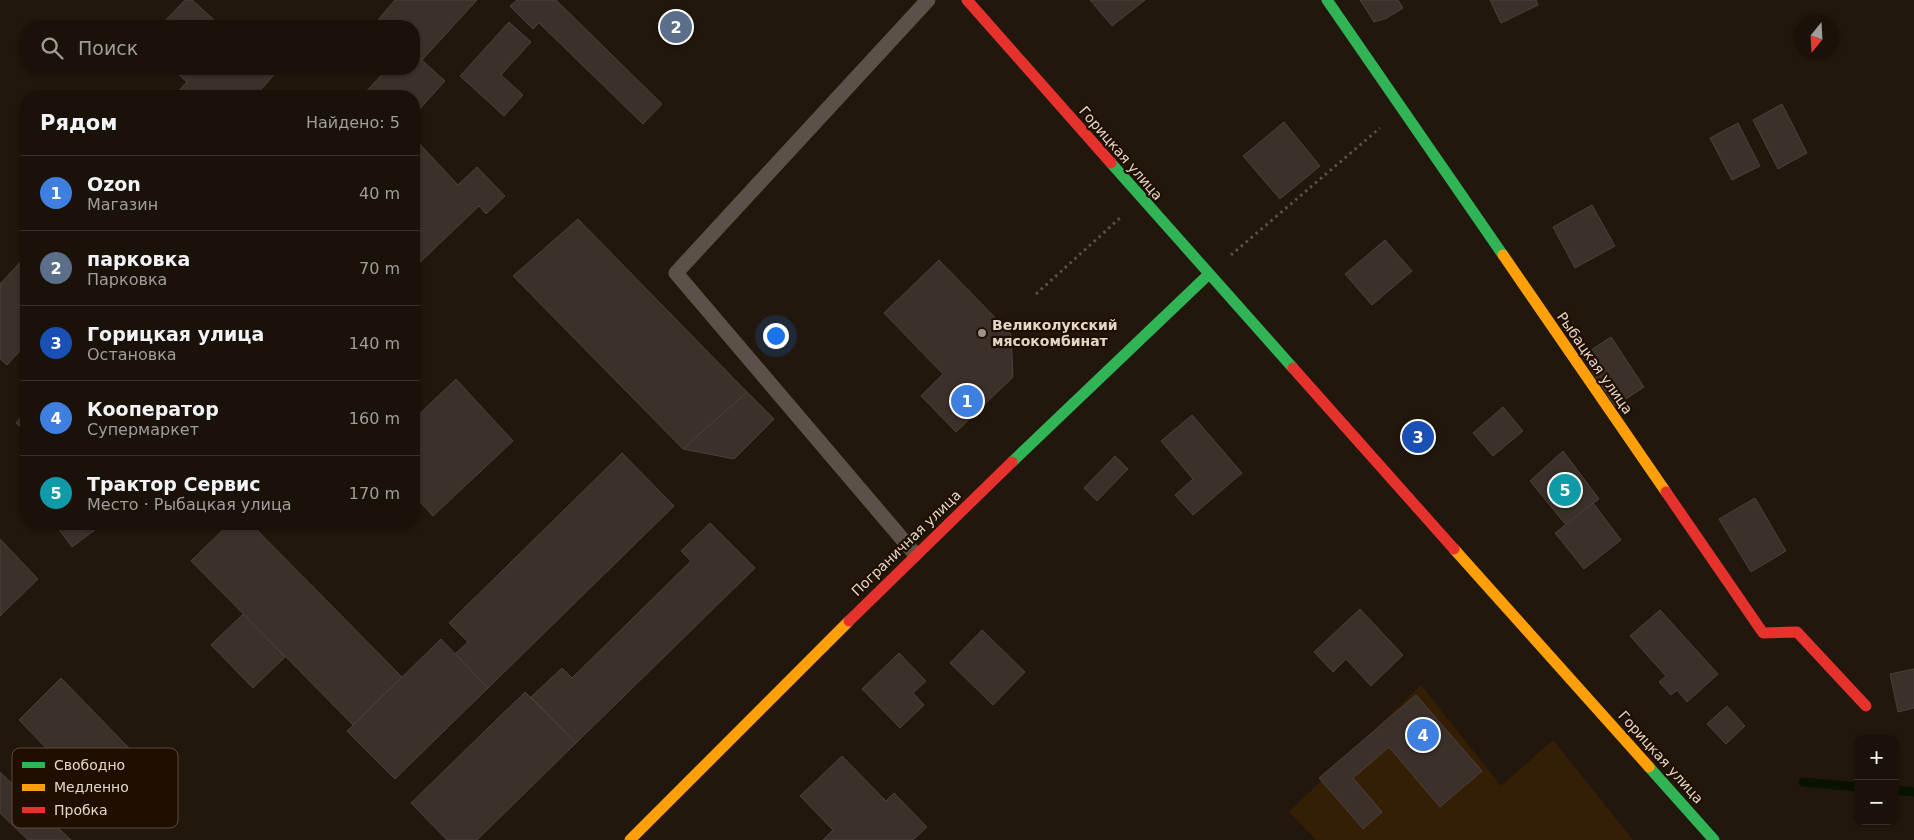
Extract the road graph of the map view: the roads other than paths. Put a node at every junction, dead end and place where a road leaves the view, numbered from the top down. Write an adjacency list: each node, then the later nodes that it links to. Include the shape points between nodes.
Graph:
1 (928, 0): 5 (lane, via 676,273)
2 (967, 0): 4 (street, Горицкая улица)
3 (1327, 0): 6 (street, Рыбацкая улица, via 1764,633 1797,632)
4 (1209, 274): 5 (street, Пограничная улица); 8 (street, Горицкая улица)
5 (915, 554): 7 (street, Пограничная улица)
6 (1866, 706)
7 (630, 840)
8 (1714, 840)

